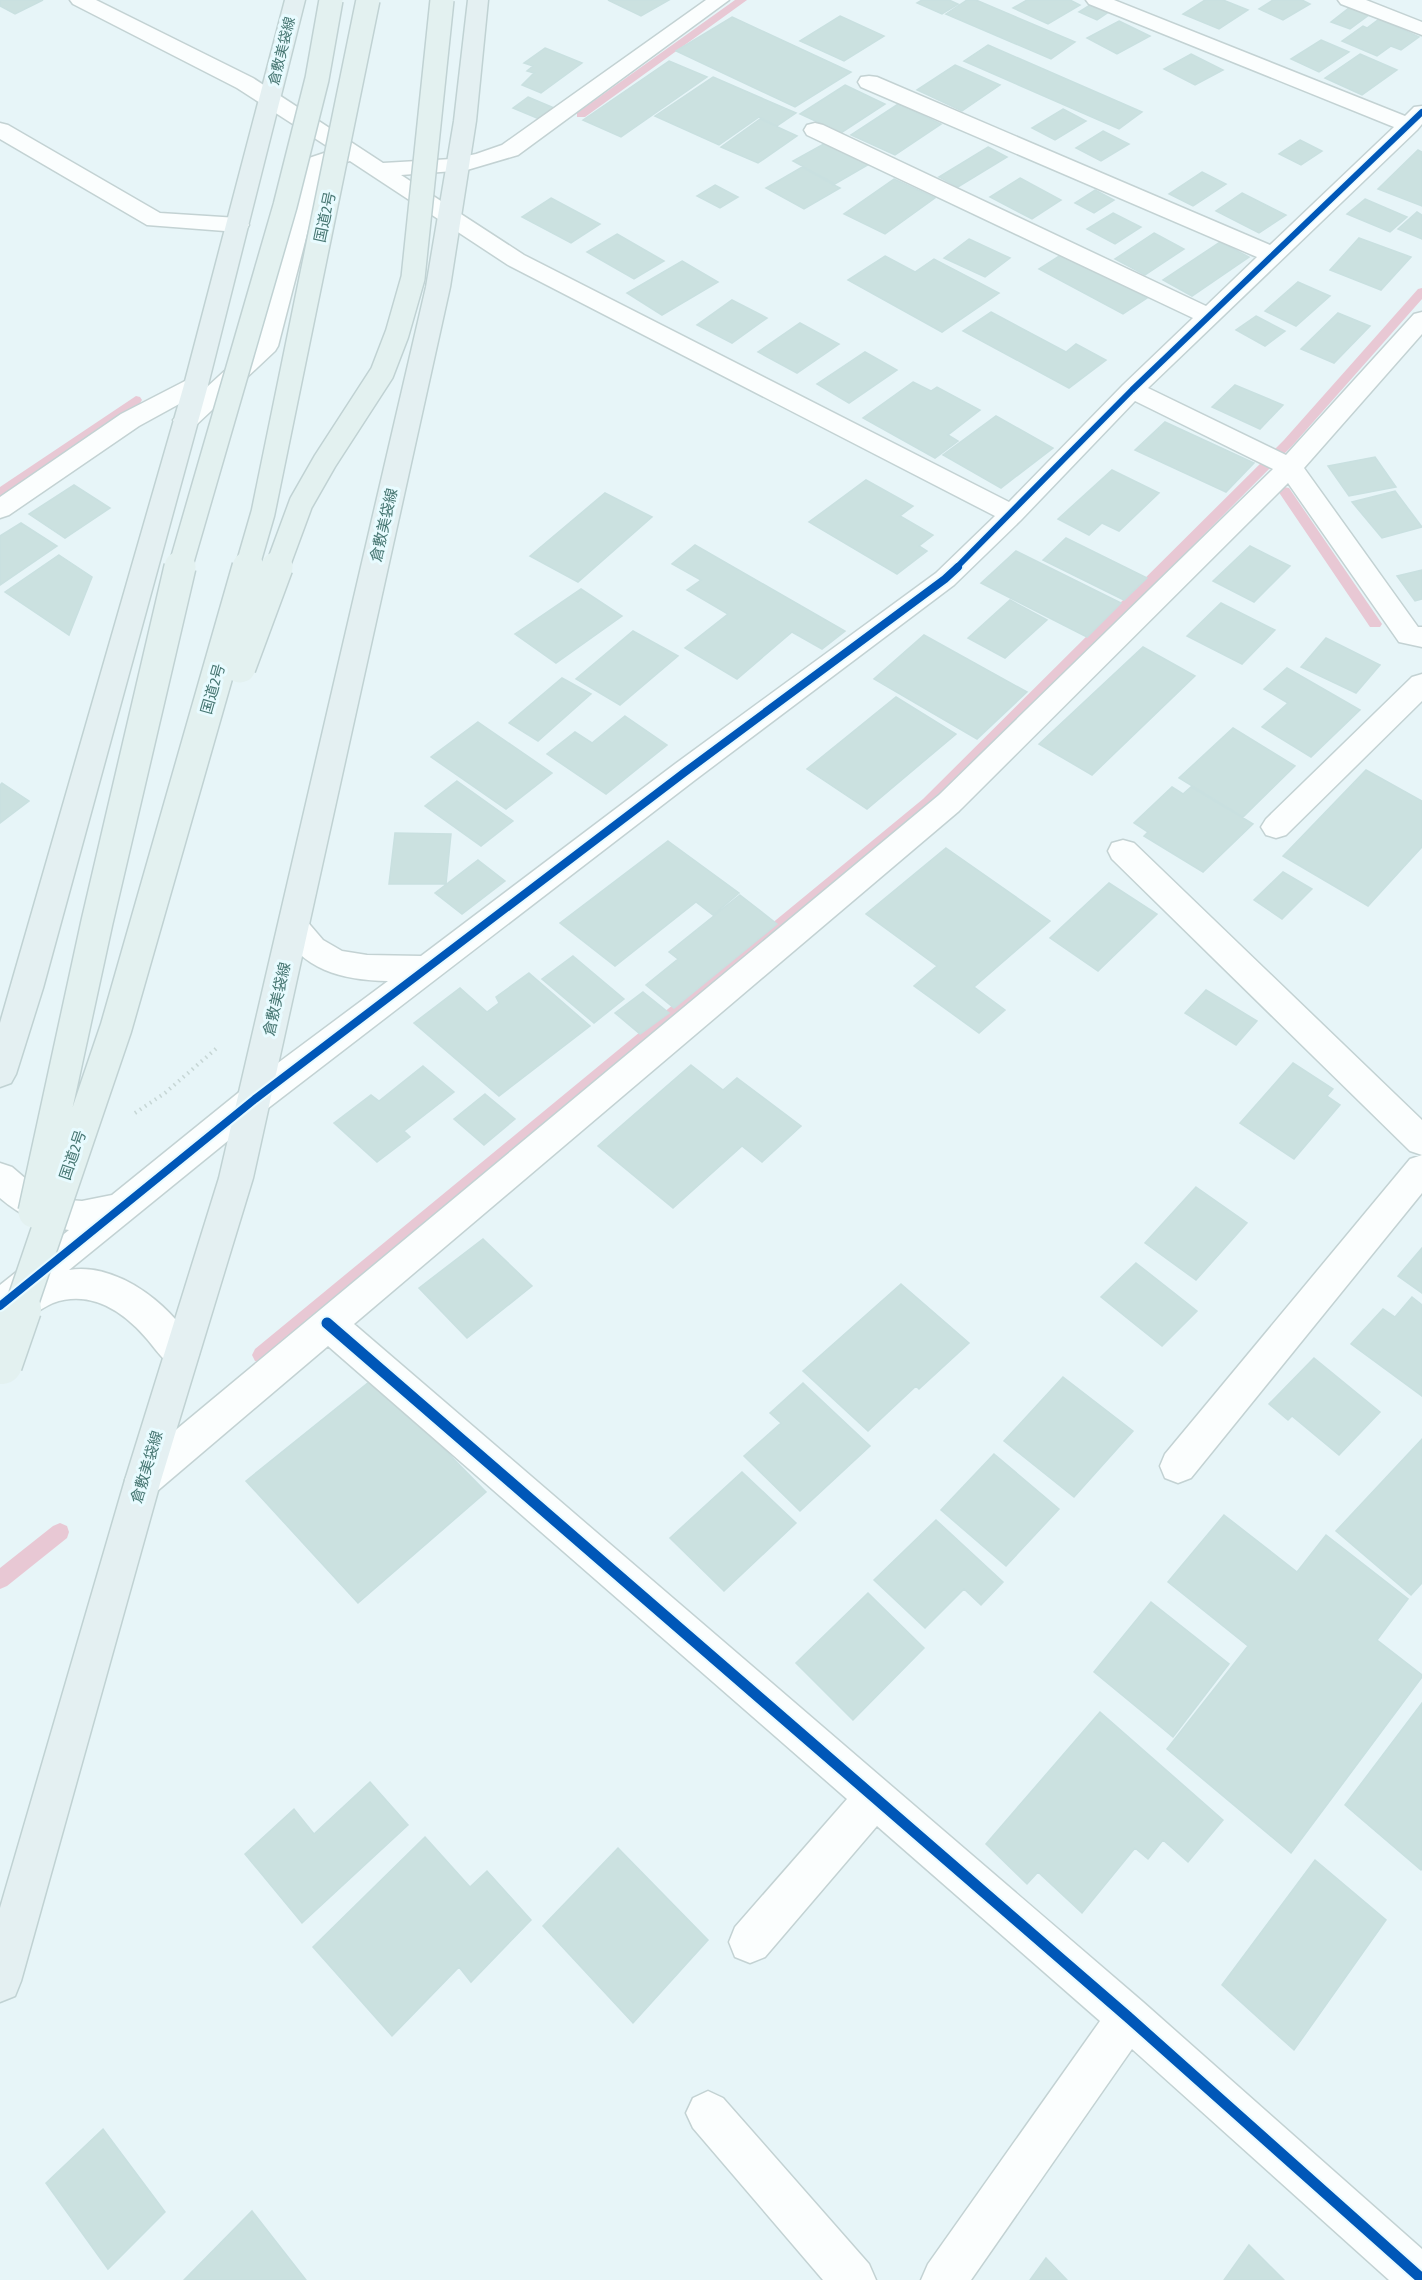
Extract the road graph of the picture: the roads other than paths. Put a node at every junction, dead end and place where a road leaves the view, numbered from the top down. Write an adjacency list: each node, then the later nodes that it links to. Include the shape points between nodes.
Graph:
1 (80, 0): 12 (street, via 245,83)
2 (295, 0): 12 (main road, 倉敷美袋線)
3 (331, 0): 35 (highway, 国道2号, bridge, via 318,79 285,206 184,550 97,922 2,1364 116,1028)
4 (368, 0): 35 (highway, 国道2号, bridge, via 264,513)
5 (442, 0): 35 (highway, bridge, via 413,278 397,334 382,373 301,503)
6 (478, 0): 17 (main road, 倉敷美袋線)
7 (719, 0): 17 (street, via 510,150)
8 (1096, 0): 13 (street)
9 (1348, 0): 10 (street)
10 (1422, 29)
11 (869, 82): 20 (street)
12 (269, 99): 16 (street); 19 (main road, 倉敷美袋線)
13 (1416, 119): 20 (street)
14 (0, 130): 19 (street, via 155,220)
15 (815, 130): 21 (street)
16 (363, 161): 17 (street, via 414,168); 18 (street); 25 (street, via 333,157 314,164 266,346)
17 (458, 165): 18 (main road, 倉敷美袋線)
18 (449, 217): 28 (street, via 516,260); 36 (main road, 倉敷美袋線, via 438,287)
19 (238, 225): 23 (main road, 倉敷美袋線)
20 (1273, 255): 21 (street)
21 (1209, 316): 24 (street)
22 (1422, 319): 26 (street)
23 (196, 385): 25 (main road, 倉敷美袋線); 27 (street, via 130,420)
24 (1132, 390): 26 (street); 28 (street)
25 (186, 420): 38 (main road, 倉敷美袋線)
26 (1280, 462): 29 (street, via 1409,635); 46 (street, via 949,803)
27 (2, 506)
28 (1012, 514): 37 (street, via 945,579)
29 (1422, 637)
30 (1422, 653): 31 (street)
31 (1422, 676)
32 (1422, 684): 33 (street)
33 (1276, 827)
34 (1123, 851): 40 (street)
35 (158, 882)
36 (294, 927): 37 (street, via 312,950 340,963 379,969); 39 (main road, 倉敷美袋線)
37 (428, 968): 39 (street)
38 (0, 1074)
39 (255, 1099): 43 (street); 47 (main road, 倉敷美袋線, via 236,1178)
40 (1422, 1140)
41 (1422, 1169): 48 (street)
42 (0, 1177): 43 (street, via 45,1212 84,1217)
43 (122, 1206): 44 (street)
44 (0, 1306)
45 (0, 1316): 47 (street, via 52,1288 94,1283 123,1294 152,1317)
46 (327, 1323): 49 (street); 50 (street)
47 (181, 1354): 49 (main road, 倉敷美袋線)
48 (1178, 1466)
49 (142, 1480): 52 (main road, 倉敷美袋線)
50 (875, 1797): 51 (street); 53 (street)
51 (750, 1942)
52 (0, 1981)
53 (1128, 2017): 55 (street); 57 (street)
54 (708, 2113): 56 (street)
55 (1422, 2279)
56 (853, 2280)
57 (944, 2280)

